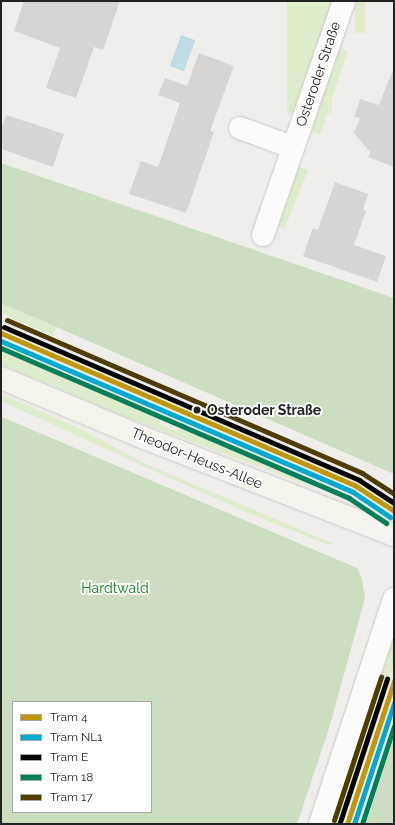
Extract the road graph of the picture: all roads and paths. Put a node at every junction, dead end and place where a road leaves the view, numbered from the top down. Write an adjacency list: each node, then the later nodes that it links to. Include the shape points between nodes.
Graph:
1 (344, 1): 3 (street, Osteroder Straße)
2 (240, 128): 3 (street)
3 (292, 147): 4 (street, Osteroder Straße)
4 (262, 235)
5 (1, 378): 6 (main road, Theodor-Heuss-Allee, via 150,440)
6 (394, 535)
7 (394, 599): 8 (street)
8 (320, 824)

